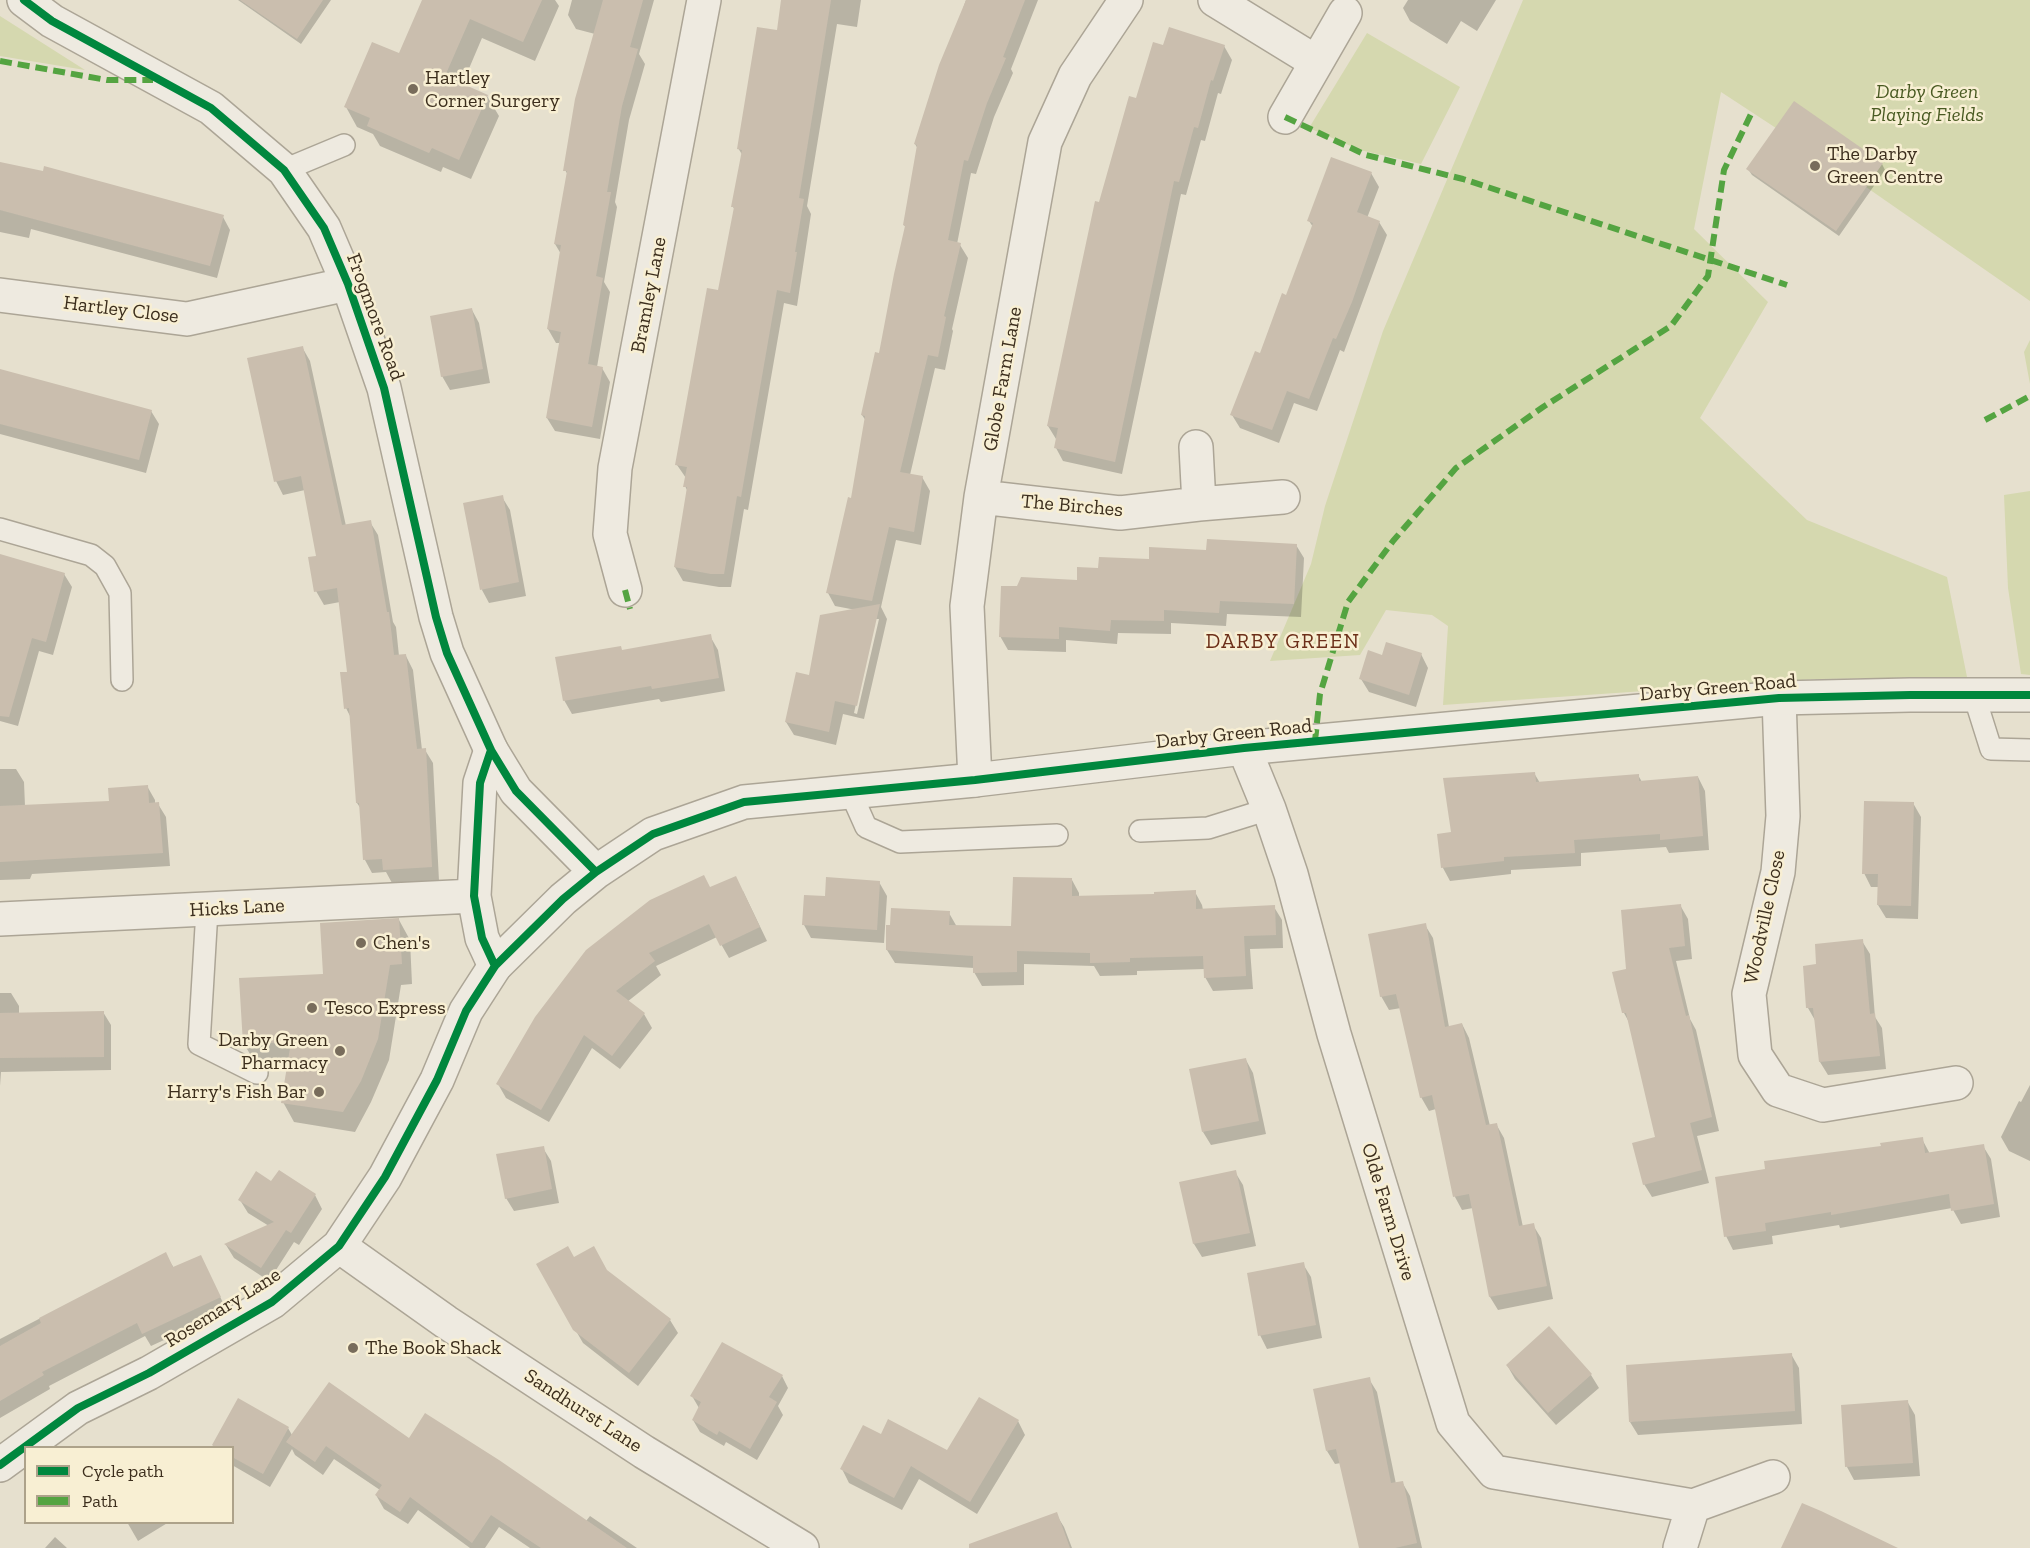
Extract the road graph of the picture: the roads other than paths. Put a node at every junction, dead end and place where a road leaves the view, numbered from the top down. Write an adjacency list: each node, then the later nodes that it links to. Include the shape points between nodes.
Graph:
1 (24, 0): 9 (street, Frogmore Road, via 52,21 211,108)
2 (704, 0): 17 (street, Bramley Lane, via 615,468 610,534)
3 (1125, 0): 13 (street, Globe Farm Lane, via 1075,76 1045,142)
4 (1215, 0): 6 (street)
5 (1345, 13): 6 (street)
6 (1316, 62): 7 (street)
7 (1285, 117)
8 (344, 145): 9 (lane)
9 (284, 170): 10 (street, Frogmore Road, via 324,228)
10 (348, 284): 11 (street, Hartley Close, via 187,319); 23 (street, Frogmore Road, via 384,388 447,653)
11 (0, 295)
12 (1196, 447): 15 (street)
13 (981, 497): 15 (street, The Birches, via 1120,513); 25 (street, Globe Farm Lane, via 967,606)
14 (1283, 497): 15 (street, The Birches)
15 (1198, 504)
16 (0, 529): 18 (lane, via 91,555 105,567 120,593)
17 (625, 590)
18 (122, 680)
19 (1974, 695): 20 (street, Darby Green Road); 21 (street, Darby Green Road); 24 (lane, via 1991,749)
20 (2030, 695)
21 (1779, 698): 22 (street, Darby Green Road); 36 (street, Woodville Close, via 1783,816 1778,872 1749,994 1755,1055 1778,1090 1823,1105)
22 (1244, 748): 25 (street, Darby Green Road); 27 (street, Olde Farm Drive)
23 (491, 750): 30 (street, Frogmore Road, via 516,791); 31 (street, via 480,783)
24 (2030, 750)
25 (975, 780): 26 (street, Darby Green Road)
26 (850, 791): 29 (lane, via 866,826 900,842); 30 (street, Darby Green Road, via 744,802 654,834)
27 (1269, 809): 28 (lane, via 1208,828); 42 (street, Olde Farm Drive, via 1453,1423 1494,1472)
28 (1140, 831)
29 (1057, 835)
30 (596, 872): 34 (street, Darby Green Road)
31 (474, 896): 32 (street, Hicks Lane); 34 (street, via 482,938)
32 (207, 910): 33 (street, Hicks Lane); 35 (lane, via 199,1044)
33 (0, 918)
34 (495, 966): 37 (street, Rosemary Lane, via 466,1011 437,1080 385,1177)
35 (257, 1073)
36 (1956, 1083)
37 (339, 1246): 38 (street, Rosemary Lane, via 272,1302 149,1373 78,1408); 43 (street, Sandhurst Lane, via 446,1322 644,1452)
38 (26, 1446)
39 (24, 1447): 40 (street, Rosemary Lane)
40 (0, 1465)
41 (1773, 1477): 42 (street, Olde Farm Drive)
42 (1693, 1506): 44 (street)
43 (802, 1548)
44 (1680, 1548)

